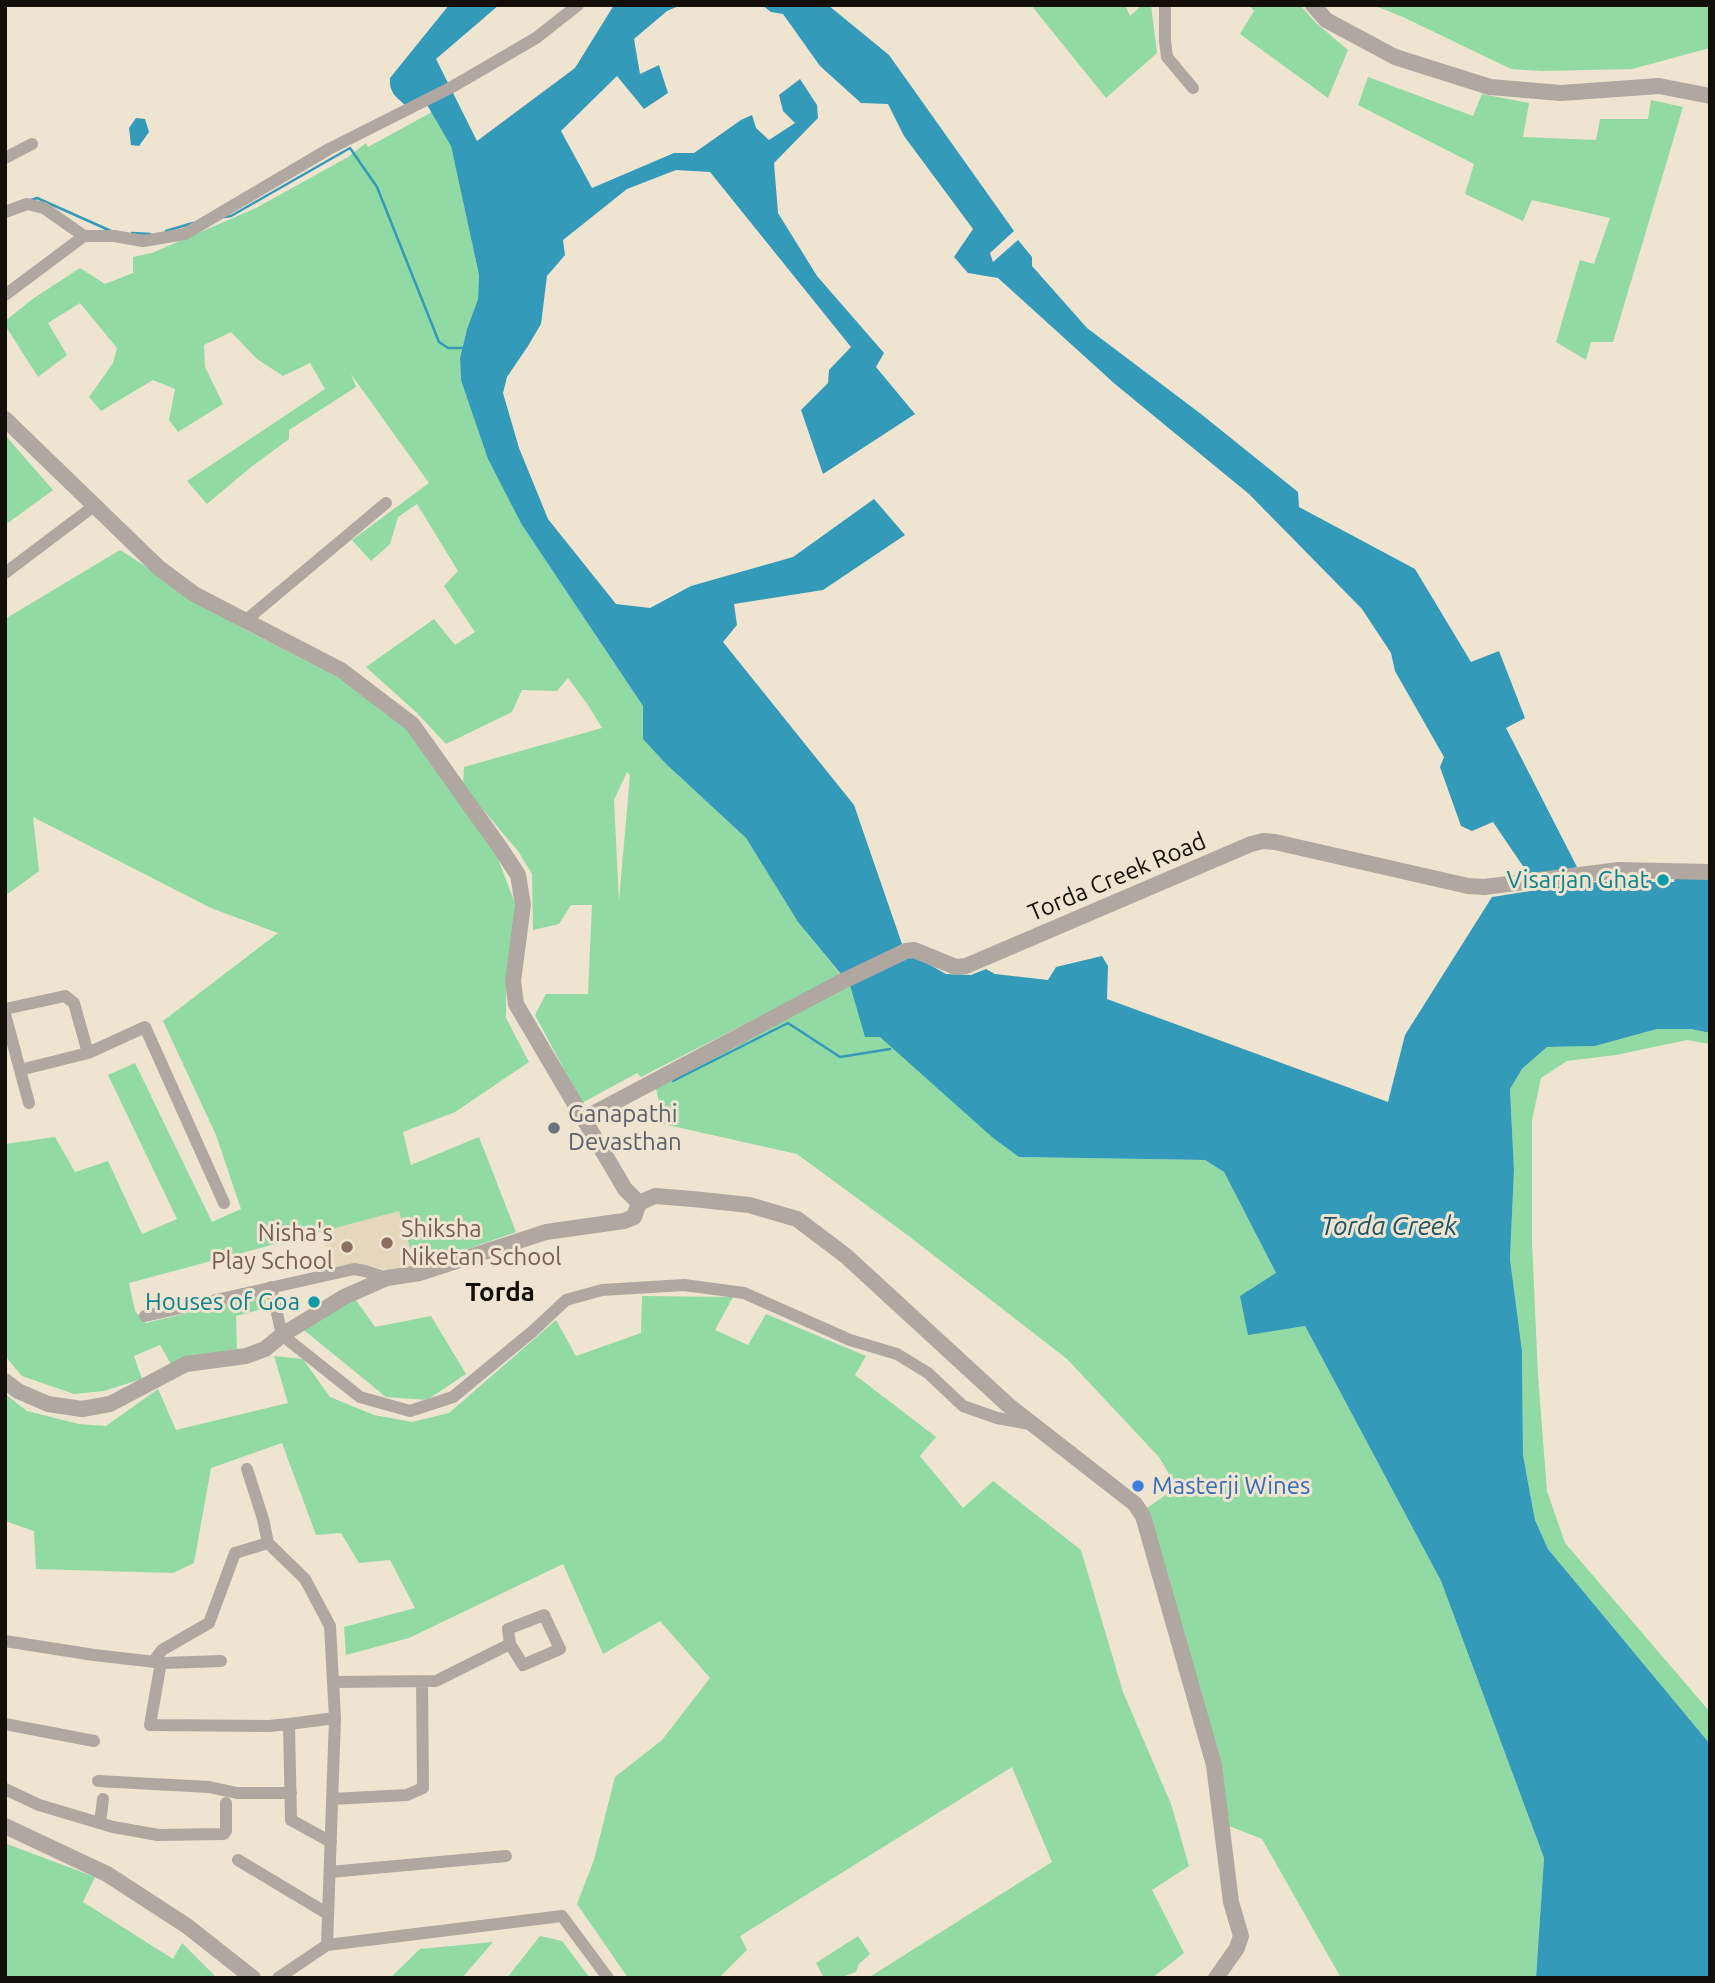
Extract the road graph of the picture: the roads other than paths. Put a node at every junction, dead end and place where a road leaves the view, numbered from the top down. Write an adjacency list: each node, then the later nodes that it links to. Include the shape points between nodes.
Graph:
1 (578, 5): 9 (street, via 536,38 452,88 329,149 185,234 143,241)
2 (1165, 5): 4 (street, via 1167,57)
3 (1313, 5): 5 (street, via 1326,20 1395,57 1490,87 1561,93 1659,86)
4 (1193, 88)
5 (1710, 96)
6 (32, 144): 7 (street)
7 (5, 158)
8 (5, 212): 9 (street, via 27,204 44,208)
9 (84, 236): 10 (street)
10 (5, 295)
11 (5, 419): 13 (street)
12 (386, 503): 15 (street)
13 (94, 506): 14 (street); 15 (street, via 159,568 194,594)
14 (5, 573)
15 (245, 621): 21 (street, via 341,670 412,724 501,849 518,875 523,905 513,981 516,1004)
16 (1710, 872): 21 (street, Torda Creek Road, via 1619,870 1468,886 1263,841 976,963 956,967 906,951)
17 (5, 1012): 18 (street, via 65,996 74,1003); 19 (street)
18 (88, 1053): 19 (street); 22 (street, via 145,1027)
19 (20, 1070): 20 (street)
20 (29, 1103)
21 (583, 1119): 23 (street, via 625,1189)
22 (224, 1203)
23 (639, 1203): 24 (street, via 634,1217 624,1221 546,1232 420,1273); 29 (street, via 655,1196 694,1199 749,1205 797,1219 846,1256)
24 (387, 1278): 25 (street, via 354,1269); 27 (street, via 344,1297)
25 (271, 1287): 26 (street); 27 (street)
26 (145, 1316)
27 (282, 1335): 28 (street, via 265,1349 186,1364 110,1404 82,1409 48,1404); 29 (street, via 360,1398 410,1411 453,1398 566,1300 602,1290 684,1285 744,1293 850,1340 897,1354 928,1373 963,1406 997,1419)
28 (5, 1381)
29 (1030, 1424): 59 (street, via 1135,1504 1143,1516 1214,1765 1231,1902 1241,1936)
30 (247, 1469): 31 (street)
31 (268, 1543): 35 (street, via 235,1553 209,1623 162,1650); 37 (street, via 305,1579 330,1626)
32 (5, 1641): 35 (street)
33 (510, 1644): 33 (street, via 508,1629 544,1615 561,1649 523,1665); 36 (street, via 436,1681)
34 (220, 1661): 35 (street)
35 (157, 1662): 40 (street, via 150,1725)
36 (422, 1681): 37 (street); 46 (street, via 423,1788 407,1795)
37 (332, 1682): 38 (street)
38 (335, 1718): 40 (street); 46 (street)
39 (5, 1724): 41 (street)
40 (289, 1724): 44 (street)
41 (94, 1741)
42 (98, 1782): 44 (street)
43 (5, 1789): 48 (street, via 38,1805)
44 (291, 1793): 50 (street, via 292,1819)
45 (103, 1799): 48 (street)
46 (332, 1799): 50 (street)
47 (226, 1803): 48 (street, via 224,1834 158,1835)
48 (100, 1823)
49 (5, 1826): 56 (street, via 107,1874 187,1926)
50 (331, 1842): 53 (street)
51 (506, 1856): 53 (street)
52 (238, 1860): 54 (street)
53 (330, 1872): 54 (street)
54 (328, 1914): 55 (street)
55 (327, 1945): 57 (street); 58 (street, via 562,1916)
56 (253, 1978)
57 (278, 1978)
58 (608, 1978)
59 (1216, 1978)

